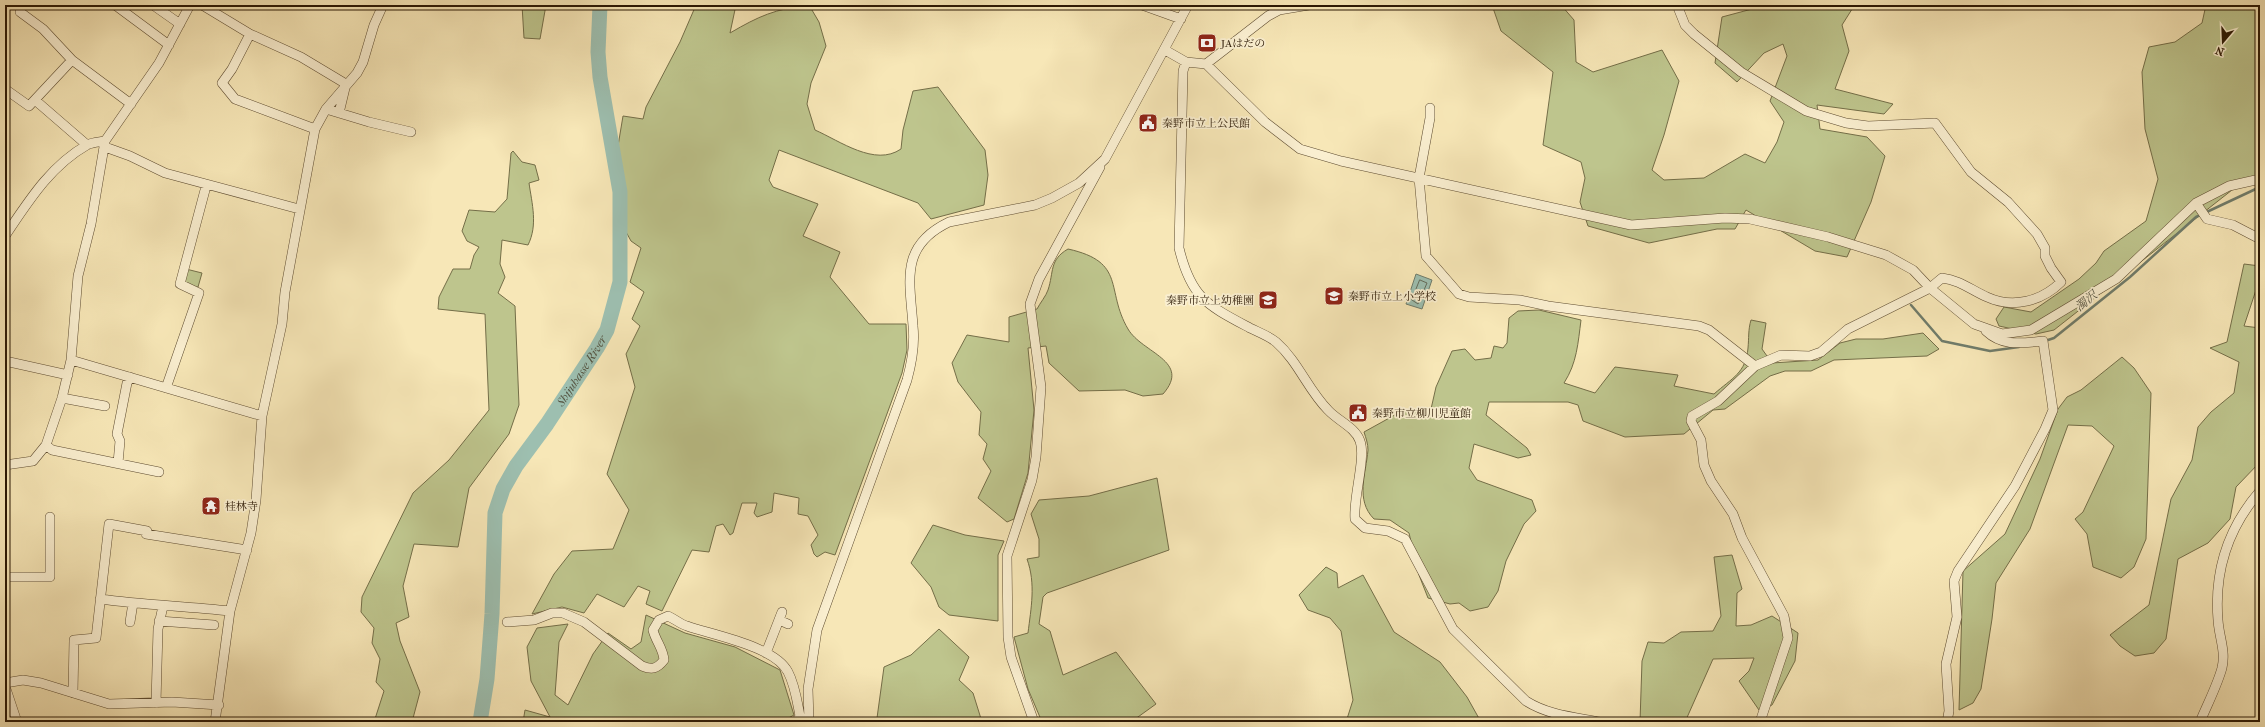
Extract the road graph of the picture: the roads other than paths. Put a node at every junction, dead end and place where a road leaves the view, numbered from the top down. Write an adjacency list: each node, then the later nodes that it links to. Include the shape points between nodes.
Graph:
1 (115, 5): 14 (street)
2 (153, 5): 12 (street)
3 (190, 5): 12 (street)
4 (202, 5): 13 (street)
5 (383, 5): 19 (street, via 363,62)
6 (1142, 5): 11 (street)
7 (1188, 5): 11 (street)
8 (1309, 5): 18 (street, via 1279,10 1268,16)
9 (1677, 5): 38 (street, via 1685,25 1694,34 1741,72 1806,112 1846,124 1868,126 1935,123 1971,172 2008,202 2037,234 2045,248 2045,256 2051,268 2061,282 2052,291 2032,301 2019,303 1995,300 1951,279 1942,278)
10 (20, 12): 16 (street, via 43,29)
11 (1181, 19): 15 (street)
12 (180, 24): 14 (street)
13 (250, 34): 19 (street, via 301,57); 26 (street, via 222,83 235,99)
14 (170, 45): 22 (street)
15 (1165, 50): 17 (street); 30 (street)
16 (72, 60): 21 (street); 22 (street)
17 (1186, 62): 18 (street); 77 (street, via 1183,71 1179,248 1185,272 1192,286 1204,301 1220,312 1276,342 1327,410 1354,432 1361,442 1360,472 1354,506 1355,520 1365,528 1388,531 1405,539 1453,628 1526,701 1546,711)
18 (1206, 64): 31 (street, via 1265,122 1300,149)
19 (345, 86): 24 (street); 25 (street)
20 (5, 89): 21 (street, via 29,106)
21 (35, 100): 29 (street)
22 (131, 104): 28 (street)
23 (1430, 108): 31 (street)
24 (326, 109): 25 (street); 26 (street)
25 (339, 113): 27 (street)
26 (315, 129): 35 (street)
27 (412, 132)
28 (105, 144): 29 (street); 33 (street, via 165,173); 40 (street, via 91,224 78,276)
29 (87, 145): 36 (street, via 54,170 40,185)
30 (1105, 159): 75 (street, via 1079,183 1052,198 1022,208 949,222 926,237 915,254 909,276 914,327 912,362 817,630 808,689); 76 (street, via 1039,279 1030,304 1041,387 1036,457 1032,480 1007,556 1008,637 1011,657)
31 (1419, 178): 38 (street, via 1631,225 1725,218 1750,219 1828,237 1886,255 1913,270); 42 (street, via 1426,256 1460,294 1469,297 1520,300 1699,326 1709,330)
32 (2260, 179): 34 (street, via 2229,186)
33 (205, 184): 35 (street); 45 (street, via 180,284 200,288)
34 (2196, 203): 37 (street, via 2207,219 2233,225); 39 (street, via 2116,279 2031,330 2002,334)
35 (299, 209): 48 (street, via 282,324)
36 (5, 236)
37 (2260, 239)
38 (1930, 288): 39 (street); 42 (street, via 1848,329 1821,352 1810,356 1781,355)
39 (1983, 329): 79 (street, via 1995,339 2022,343 2043,341 2052,410 2045,429 2015,486 1958,571 1954,581 1956,617 1946,664 1949,711)
40 (71, 360): 43 (street); 44 (street)
41 (5, 361): 43 (street)
42 (1755, 366): 78 (street, via 1718,400 1692,416 1691,420 1701,440 1704,465 1711,481 1733,514 1742,538 1784,616 1788,638)
43 (68, 375): 46 (street)
44 (130, 377): 45 (street); 50 (street, via 117,434 120,441)
45 (166, 388): 48 (street)
46 (62, 398): 47 (street); 49 (street)
47 (98, 407)
48 (262, 416): 55 (street, via 256,500)
49 (46, 445): 50 (street, via 52,450); 51 (street, via 33,461)
50 (118, 463): 52 (street)
51 (5, 465)
52 (160, 472)
53 (2260, 491): 80 (street, via 2234,527 2222,557 2217,589 2218,621 2223,650 2222,668)
54 (50, 517): 56 (street, via 50,577)
55 (246, 550): 57 (street, via 146,534 147,531 109,524); 60 (street)
56 (5, 576)
57 (100, 599): 58 (street); 69 (street, via 96,638 74,640)
58 (133, 603): 59 (street); 62 (street)
59 (163, 606): 60 (street, via 175,604); 61 (street)
60 (230, 611): 71 (street)
61 (159, 621): 65 (street); 70 (street)
62 (130, 622)
63 (507, 622): 66 (street, via 534,620 552,613 563,613 584,622 642,666 650,669 658,668 664,660 663,649 656,641 653,630 659,620 668,616 685,626 720,634)
64 (788, 624): 66 (street, via 780,616)
65 (214, 625)
66 (766, 653): 74 (street, via 780,661 788,671 796,693 800,716)
67 (5, 683): 69 (street, via 23,680)
68 (5, 686): 72 (street)
69 (72, 693): 70 (street, via 109,704)
70 (156, 703): 71 (street)
71 (218, 705): 73 (street)
72 (13, 721)
73 (215, 722)
74 (796, 722)
75 (809, 722)
76 (1034, 722)
77 (1600, 722)
78 (1760, 722)
79 (1947, 722)
80 (2200, 722)

